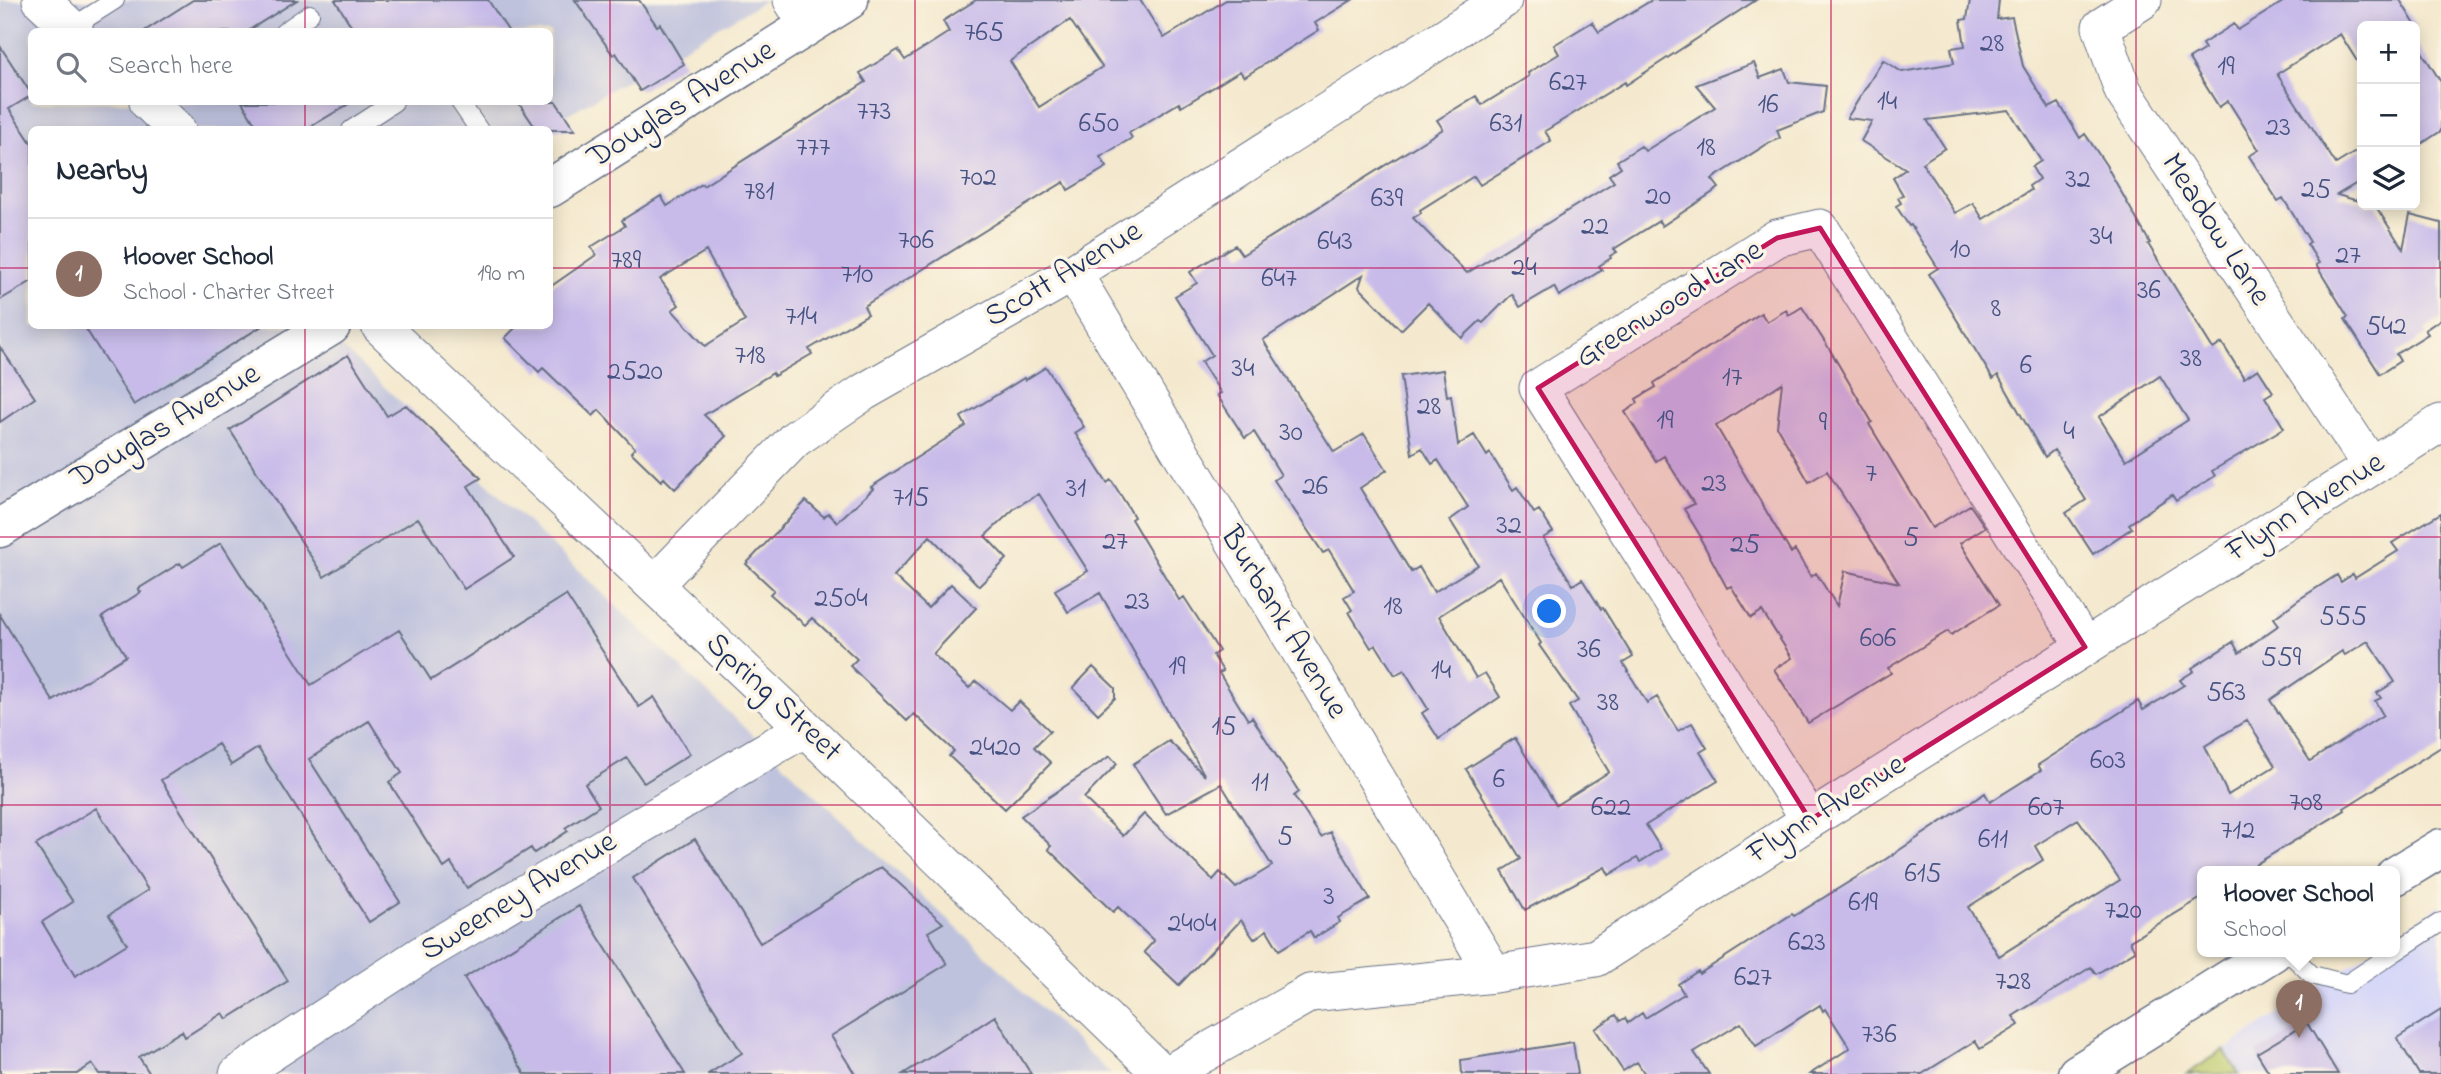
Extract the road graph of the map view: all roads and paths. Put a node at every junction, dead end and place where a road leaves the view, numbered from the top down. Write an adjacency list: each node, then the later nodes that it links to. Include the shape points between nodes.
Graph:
1 (41, 0): 8 (street)
2 (115, 0): 9 (lane)
3 (849, 0): 6 (street, Douglas Avenue)
4 (1503, 0): 16 (street, Scott Avenue)
5 (2143, 0): 20 (street, Meadow Lane, via 2101,27 2123,91)
6 (800, 13): 15 (street, Douglas Avenue)
7 (310, 14): 10 (lane)
8 (71, 28)
9 (76, 28)
10 (290, 28)
11 (389, 105): 13 (lane)
12 (462, 105): 14 (lane)
13 (357, 126)
14 (476, 126)
15 (553, 186)
16 (1073, 273): 22 (street, Scott Avenue, via 864,392 795,439); 33 (street, Burbank Avenue)
17 (326, 329): 21 (street, Douglas Avenue)
18 (383, 329): 22 (street, Spring Street)
19 (2441, 423): 20 (street, Flynn Avenue)
20 (2371, 466): 23 (street, Flynn Avenue)
21 (0, 528)
22 (654, 585): 24 (street, Spring Street)
23 (2085, 647): 25 (street, Flynn Avenue); 25 (street, Greenwood Lane, via 1820,228 1777,238 1538,387)
24 (805, 728): 34 (street, Sweeney Avenue, via 421,955); 35 (street, Spring Street)
25 (1810, 820): 33 (street, Flynn Avenue, via 1596,958)
26 (2441, 848): 27 (street)
27 (2400, 873)
28 (2441, 922): 29 (lane)
29 (2400, 949)
30 (2265, 957): 37 (street)
31 (2293, 957): 32 (lane, via 2312,975 2347,984)
32 (2388, 957)
33 (1494, 974): 36 (street, Flynn Avenue, via 1310,993)
34 (238, 1074)
35 (1162, 1074)
36 (1168, 1074)
37 (2077, 1074)

